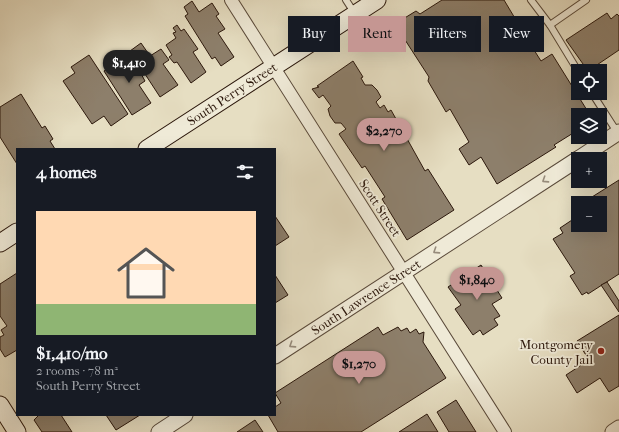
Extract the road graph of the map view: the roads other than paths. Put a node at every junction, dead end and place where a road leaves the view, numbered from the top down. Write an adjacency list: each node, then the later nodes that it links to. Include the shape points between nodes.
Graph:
1 (231, 0): 9 (street, Scott Street)
2 (346, 0): 6 (lane)
3 (377, 0): 6 (main road, South Perry Street)
4 (531, 0): 7 (lane)
5 (586, 0): 7 (lane)
6 (355, 15): 9 (main road, South Perry Street)
7 (550, 25): 8 (lane)
8 (574, 64)
9 (274, 68): 12 (main road, South Perry Street); 17 (street, Scott Street)
10 (597, 100): 11 (lane)
11 (618, 133): 13 (street, South Lawrence Street)
12 (149, 148)
13 (589, 152)
14 (571, 164): 17 (street, South Lawrence Street, one-way to 17)
15 (16, 233): 16 (main road)
16 (0, 243)
17 (404, 272): 18 (street, South Lawrence Street, one-way to 18); 24 (street, Scott Street)
18 (276, 355)
19 (0, 405): 22 (main road)
20 (183, 416): 23 (street)
21 (619, 428): 25 (street)
22 (17, 432)
23 (159, 432)
24 (505, 432)
25 (613, 432)

